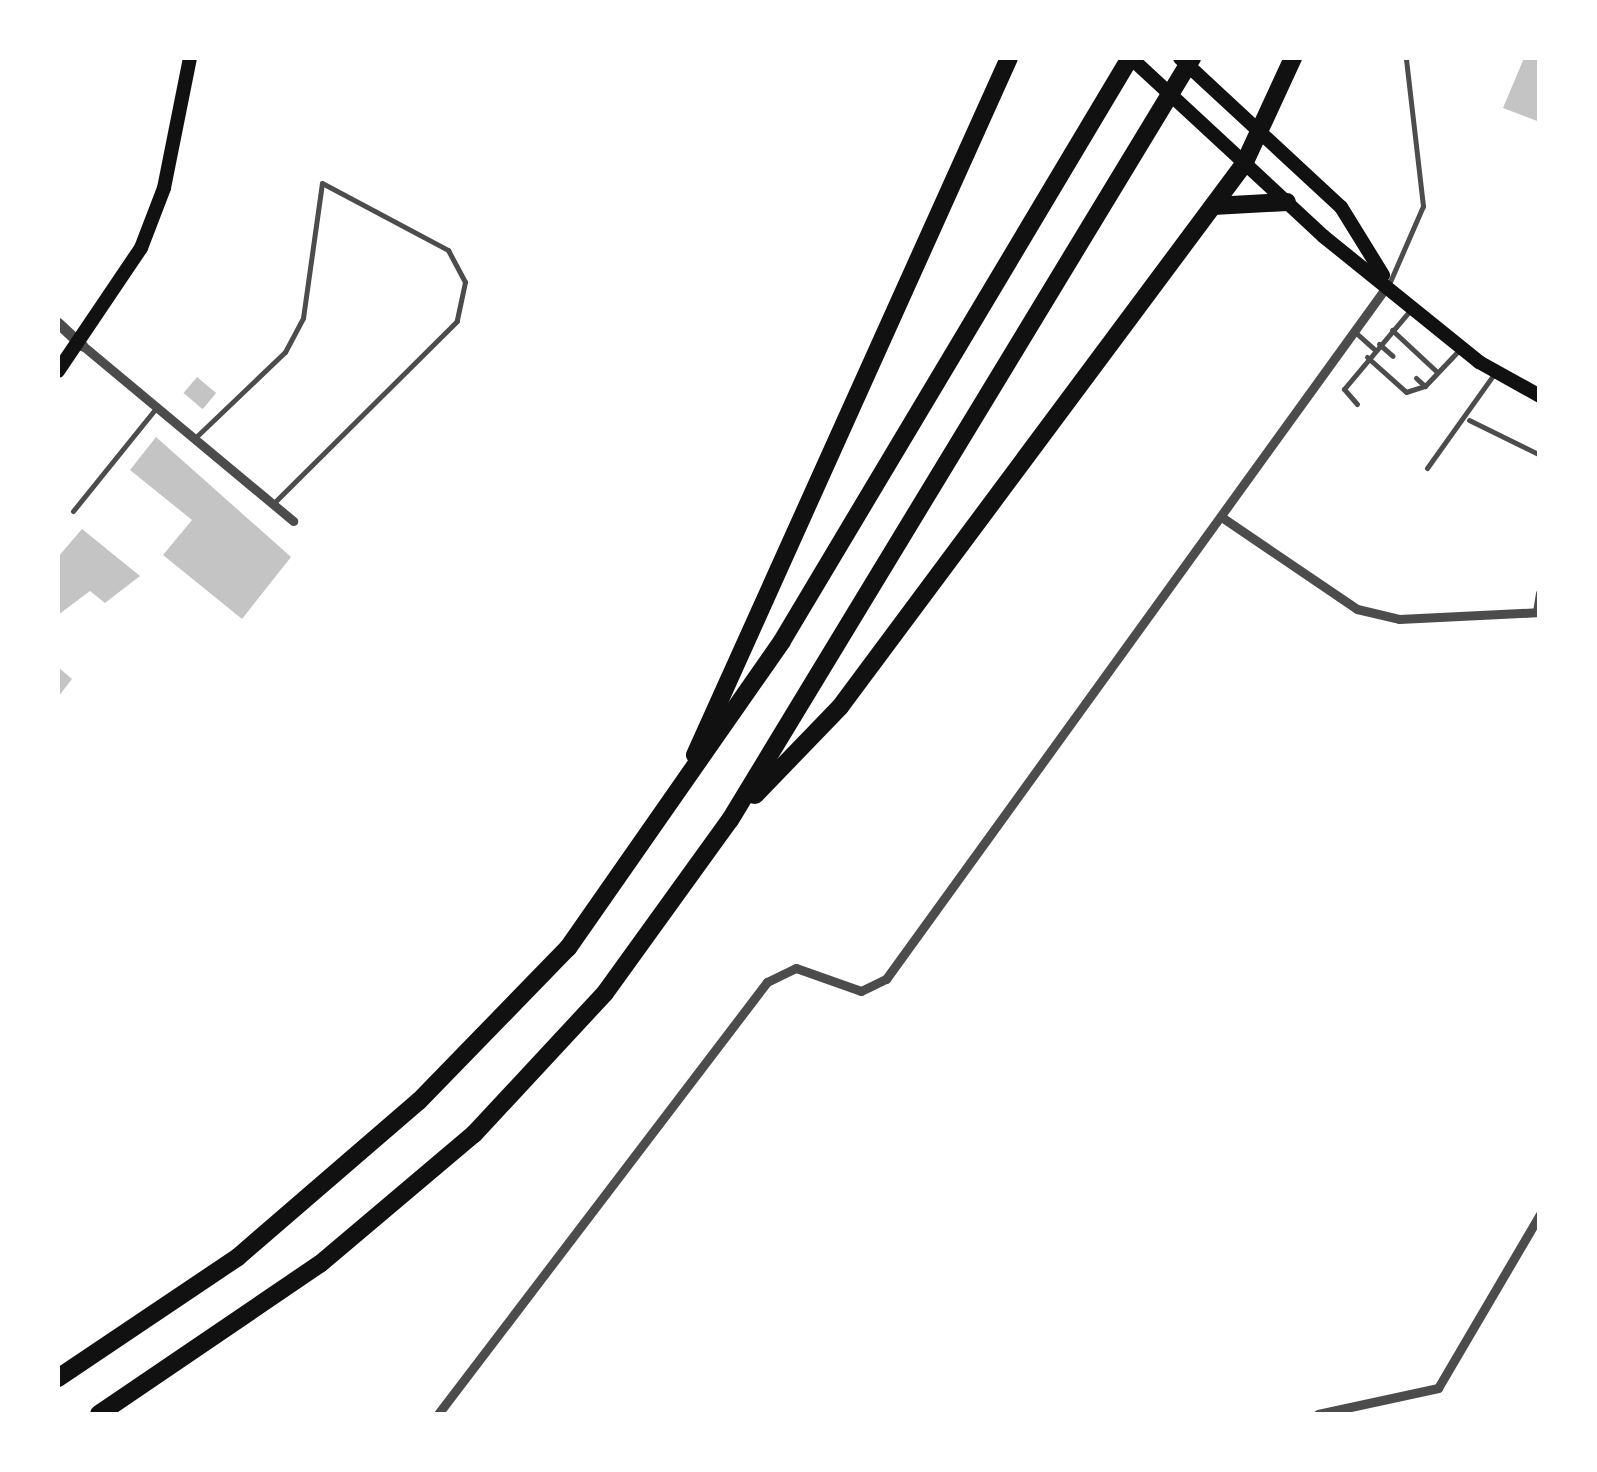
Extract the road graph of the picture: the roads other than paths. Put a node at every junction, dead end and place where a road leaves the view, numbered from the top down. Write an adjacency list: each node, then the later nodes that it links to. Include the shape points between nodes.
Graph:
1 (190, 58): 17 (main road, via 164,188 141,248)
2 (1009, 58): 40 (highway)
3 (1130, 58): 9 (main road); 40 (highway, via 865,507)
4 (1180, 58): 8 (main road)
5 (1192, 58): 41 (highway)
6 (1293, 58): 8 (highway)
7 (1406, 58): 12 (lane, via 1423,206)
8 (1262, 132): 9 (highway); 12 (main road, via 1341,207)
9 (1244, 164): 10 (main road); 11 (highway)
10 (1287, 202): 11 (highway); 12 (main road)
11 (1213, 206): 41 (highway, via 840,707)
12 (1389, 284): 13 (main road); 16 (street)
13 (1414, 306): 15 (lane); 19 (main road)
14 (58, 323): 17 (street)
15 (1392, 330): 18 (lane); 24 (lane)
16 (1355, 332): 18 (lane); 36 (street)
17 (82, 345): 22 (main road); 29 (street)
18 (1377, 346): 20 (lane); 21 (lane)
19 (1462, 347): 23 (main road); 24 (lane)
20 (1393, 356)
21 (1367, 357): 26 (lane, via 1399,388); 28 (lane, via 1344,389)
22 (58, 371)
23 (1496, 372): 27 (main road); 30 (lane)
24 (1438, 373): 26 (lane)
25 (1416, 378): 26 (lane)
26 (1425, 386)
27 (1540, 396)
28 (1356, 404)
29 (156, 408): 31 (street); 35 (lane)
30 (1469, 420): 32 (lane); 33 (lane)
31 (194, 439): 34 (street); 34 (lane, via 285,352 303,318 322,183 448,250 465,282 456,322)
32 (1540, 454)
33 (1427, 468)
34 (274, 504): 37 (street)
35 (73, 511)
36 (1223, 518): 39 (street, via 1358,609 1399,619); 45 (street, via 886,979 866,990 782,970)
37 (293, 520)
38 (1540, 593): 39 (street)
39 (1538, 612)
40 (672, 805): 43 (highway, via 568,948 419,1101 238,1256)
41 (730, 820): 44 (highway, via 604,993 474,1134 320,1264)
42 (1540, 1214): 46 (street, via 1451,1376 1419,1398)
43 (58, 1378)
44 (99, 1414)
45 (438, 1414)
46 (1318, 1414)

